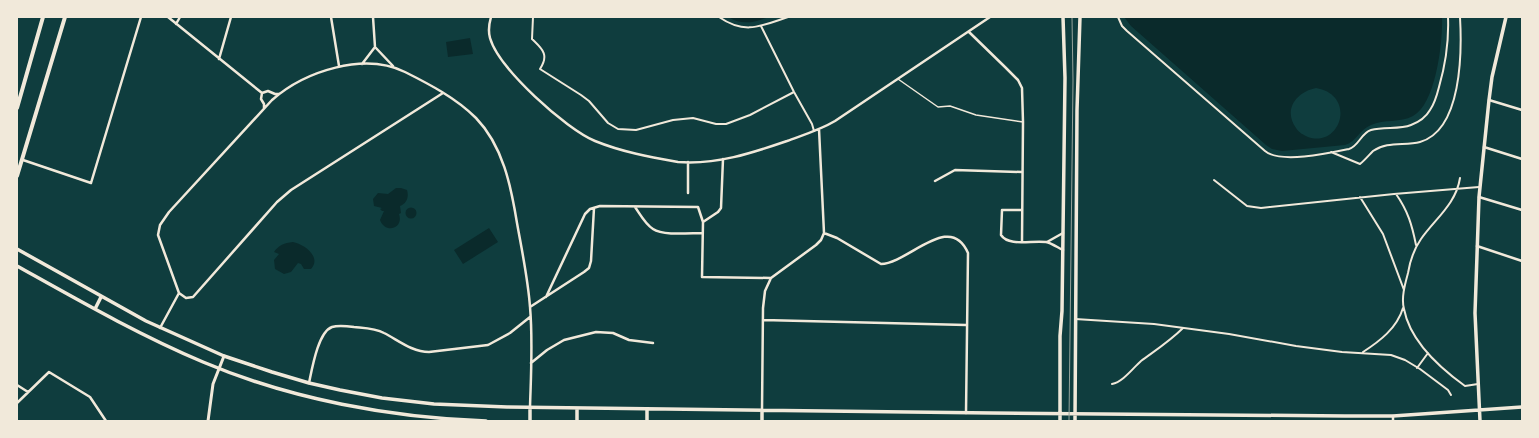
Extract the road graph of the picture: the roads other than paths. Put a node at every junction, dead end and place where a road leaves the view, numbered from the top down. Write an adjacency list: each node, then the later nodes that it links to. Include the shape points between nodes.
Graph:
1 (44, 17): 37 (main road)
2 (66, 17): 47 (main road)
3 (141, 17): 47 (street, via 91,183)
4 (168, 17): 20 (street)
5 (180, 17): 20 (street)
6 (231, 17): 24 (street)
7 (331, 17): 26 (street)
8 (373, 17): 23 (street)
9 (490, 17): 48 (street, via 489,32 493,46 516,77 574,129 594,141 621,151)
10 (534, 17): 29 (street, via 532,39 541,47 544,54 540,68 585,98 608,123 618,128 636,130 673,120 694,118 726,124)
11 (719, 17): 21 (street, via 742,28)
12 (788, 17): 21 (street)
13 (990, 17): 22 (street)
14 (1063, 17): 67 (main road)
15 (1080, 17): 85 (main road)
16 (1118, 17): 44 (street, via 1127,31 1268,154 1283,158)
17 (1448, 17): 44 (street, via 1445,64 1434,104 1428,113 1411,125 1371,130 1355,147)
18 (1460, 17): 44 (street, via 1461,58 1458,78 1448,118 1440,130 1421,142 1378,148 1360,164)
19 (1506, 17): 34 (main road)
20 (176, 24): 24 (street)
21 (761, 26): 29 (street)
22 (969, 32): 28 (street); 40 (street, via 1020,84 1023,92)
23 (375, 47): 25 (street); 27 (street)
24 (220, 59): 30 (street)
25 (362, 64): 26 (street); 27 (street)
26 (339, 66): 33 (street, via 301,80)
27 (394, 66): 32 (street)
28 (898, 79): 40 (lane, via 938,107 950,106 976,115); 41 (street)
29 (794, 92): 42 (street)
30 (262, 93): 31 (street); 36 (street)
31 (271, 93): 33 (street); 35 (street)
32 (443, 93): 78 (street, via 291,190 277,202 193,297 186,298); 81 (street, via 476,118 490,137 501,160 512,192)
33 (279, 94): 35 (street)
34 (1489, 100): 39 (street); 43 (main road)
35 (271, 101): 36 (street); 38 (street)
36 (263, 102): 38 (street)
37 (17, 108)
38 (264, 109): 78 (street, via 160,225 159,238)
39 (1522, 110)
40 (1023, 122): 49 (street)
41 (819, 129): 42 (street); 66 (street)
42 (814, 131): 45 (street, via 760,150)
43 (1483, 147): 46 (street); 54 (main road)
44 (1330, 152)
45 (723, 159): 48 (street); 64 (street, via 722,206 718,212)
46 (1522, 159)
47 (23, 160): 50 (main road)
48 (688, 162): 56 (street)
49 (1022, 172): 53 (street, via 955,170); 62 (street)
50 (17, 176)
51 (1460, 178): 55 (street)
52 (1214, 180): 58 (street, via 1253,208)
53 (935, 181)
54 (1479, 187): 55 (street); 59 (main road)
55 (1458, 188): 57 (street); 71 (street)
56 (688, 193)
57 (1396, 194): 58 (street); 71 (street, via 1406,208)
58 (1360, 197): 77 (street, via 1383,234)
59 (1479, 197): 63 (street); 70 (main road)
60 (634, 207): 61 (street); 64 (street, via 698,207); 65 (street, via 655,230)
61 (594, 208): 80 (street, via 587,211); 80 (street, via 589,268)
62 (1022, 210): 68 (street); 68 (street, via 1002,210 1001,235 1008,241)
63 (1522, 210)
64 (703, 222): 65 (street)
65 (702, 233): 76 (street, via 702,277)
66 (824, 233): 76 (street, via 816,245); 87 (street, via 881,264 895,262 938,238 947,236 956,239 966,247 968,253)
67 (1064, 233): 69 (street); 73 (main road)
68 (1022, 242): 69 (street)
69 (1047, 242): 73 (street)
70 (1476, 246): 74 (street); 99 (main road)
71 (1417, 247): 77 (street, via 1411,260)
72 (17, 249): 79 (main road)
73 (1063, 250): 112 (main road)
74 (1522, 261)
75 (17, 266): 83 (main road)
76 (771, 278): 86 (street, via 765,291)
77 (1404, 291): 82 (street)
78 (179, 293): 88 (street)
79 (101, 297): 83 (main road); 88 (main road)
80 (546, 297): 81 (street)
81 (530, 307): 84 (street)
82 (1403, 307): 91 (street, via 1390,330 1378,343); 92 (street, via 1411,328)
83 (95, 309): 96 (main road)
84 (531, 317): 94 (street); 97 (street, via 488,345 425,352 402,344 382,332 334,326 322,336)
85 (1075, 319): 89 (street); 111 (main road)
86 (763, 320): 87 (street); 109 (street)
87 (967, 325): 110 (street)
88 (160, 328): 93 (main road)
89 (1183, 328): 91 (street, via 1296,346); 98 (street, via 1119,382)
90 (653, 342): 94 (street, via 632,341 613,333 596,332 564,340)
91 (1362, 353): 95 (street, via 1391,355)
92 (1428, 353): 95 (street); 99 (street, via 1465,386)
93 (224, 356): 96 (street); 97 (main road)
94 (531, 363): 104 (street)
95 (1417, 368): 102 (street)
96 (219, 369): 115 (street, via 211,391); 116 (main road, via 268,385 356,407 421,417)
97 (309, 383): 104 (main road, via 358,394 419,402)
98 (1112, 384)
99 (1478, 384): 108 (main road)
100 (17, 385): 101 (street)
101 (28, 392): 103 (street); 114 (street, via 49,372 90,397)
102 (1451, 394)
103 (17, 403)
104 (530, 407): 106 (main road); 117 (main road)
105 (1522, 407): 108 (main road)
106 (577, 408): 107 (main road); 118 (main road)
107 (647, 409): 109 (main road); 119 (main road)
108 (1479, 409): 113 (main road); 124 (main road)
109 (762, 410): 110 (main road); 120 (main road)
110 (966, 413): 112 (main road)
111 (1075, 413): 112 (main road); 113 (main road); 122 (main road)
112 (1060, 414): 121 (main road)
113 (1393, 416): 123 (street)
114 (106, 421)
115 (208, 421)
116 (486, 421)
117 (530, 421)
118 (577, 421)
119 (647, 421)
120 (762, 421)
121 (1060, 421)
122 (1075, 421)
123 (1393, 421)
124 (1480, 421)

